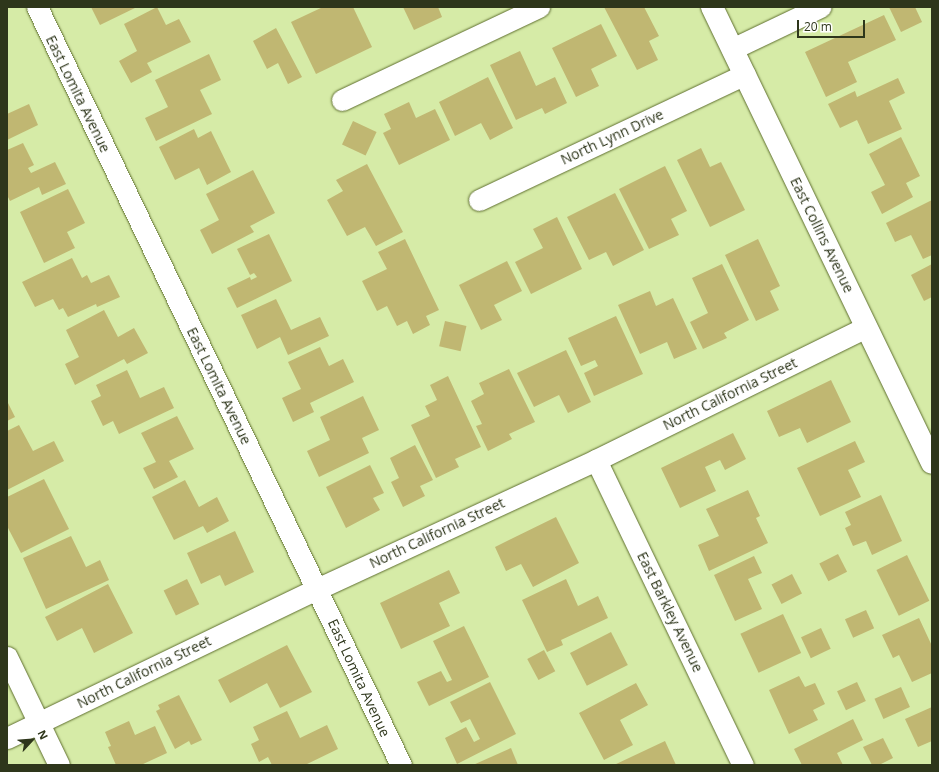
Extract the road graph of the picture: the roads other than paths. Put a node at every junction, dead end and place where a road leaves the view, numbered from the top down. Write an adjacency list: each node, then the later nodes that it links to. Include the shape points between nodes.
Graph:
1 (36, 7): 12 (street, East Lomita Avenue)
2 (538, 7): 7 (street)
3 (712, 7): 5 (street, East Collins Avenue)
4 (820, 7): 5 (street)
5 (732, 49): 6 (street, East Collins Avenue)
6 (745, 74): 8 (street, North Lynn Drive); 9 (street, East Collins Avenue)
7 (342, 100)
8 (479, 200)
9 (866, 327): 10 (street, North California Street); 11 (street, East Collins Avenue)
10 (596, 460): 12 (street, North California Street); 18 (street, East Barkley Avenue)
11 (932, 463)
12 (317, 589): 14 (street, North California Street); 17 (street, East Lomita Avenue)
13 (7, 657): 14 (street)
14 (38, 722): 15 (street, North California Street); 16 (street)
15 (7, 738)
16 (59, 765)
17 (401, 765)
18 (744, 765)

